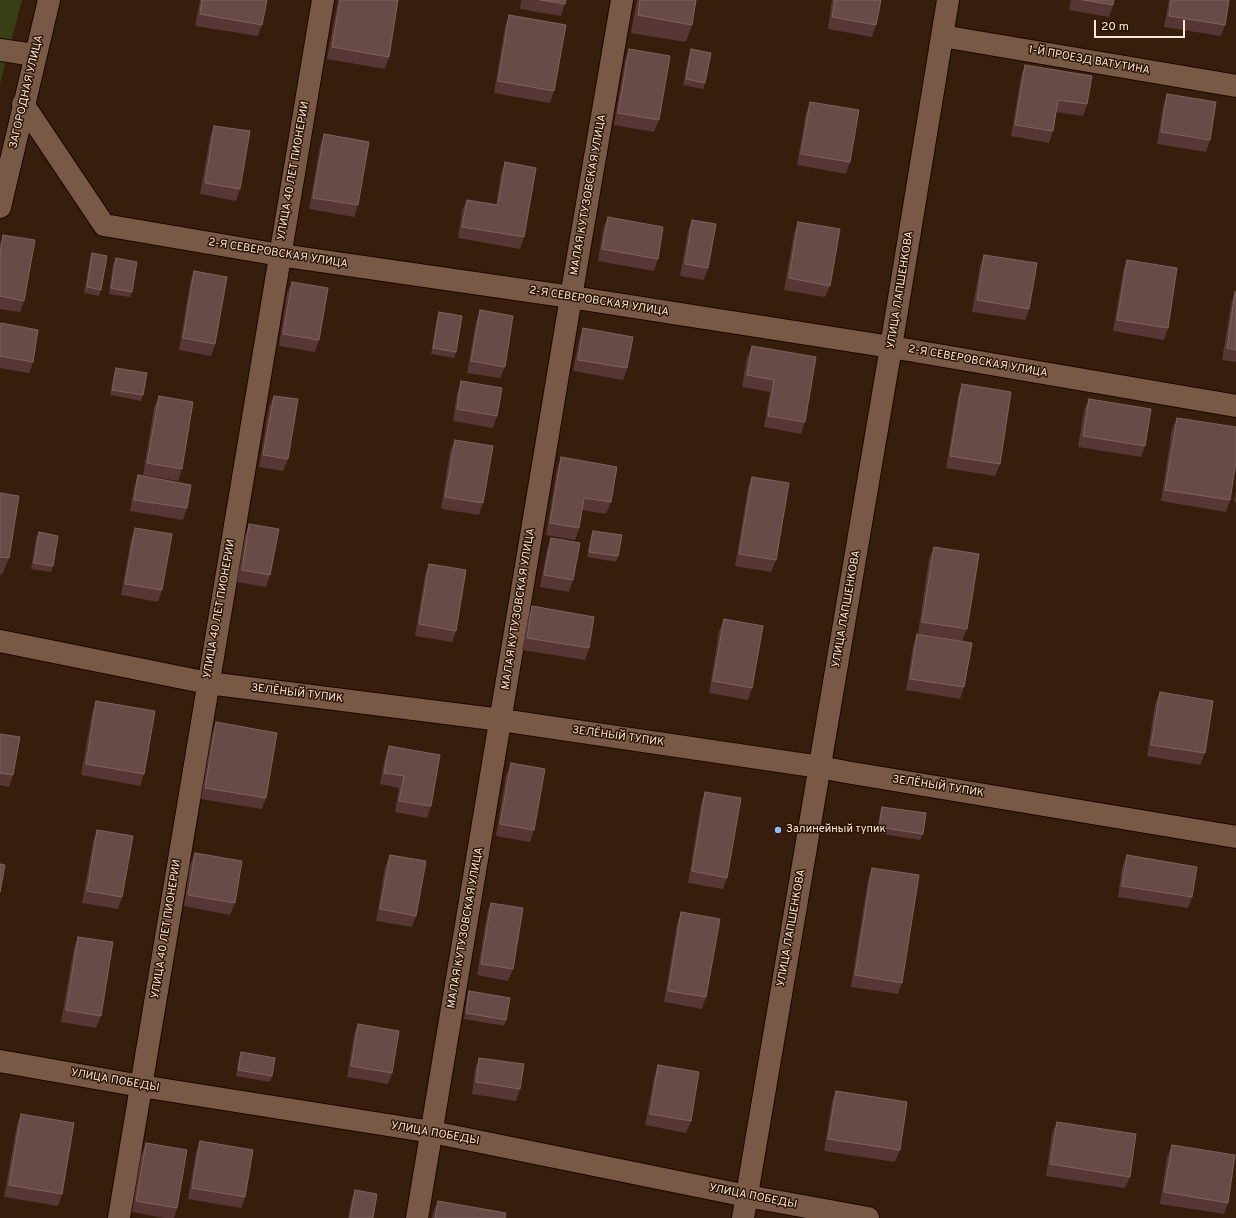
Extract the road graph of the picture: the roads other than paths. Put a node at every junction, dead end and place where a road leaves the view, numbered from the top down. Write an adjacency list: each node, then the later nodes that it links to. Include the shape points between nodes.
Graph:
1 (49, 0): 7 (street, ЗАГОРОДНАЯ УЛИЦА)
2 (323, 0): 11 (street, УЛИЦА 40 ЛЕТ ПИОНЕРИИ)
3 (622, 0): 12 (street, МАЛАЯ КУТУЗОВСКАЯ УЛИЦА)
4 (948, 0): 5 (street, УЛИЦА ЛАПШЕНКОВА)
5 (942, 36): 8 (street, 1-Й ПРОЕЗД ВАТУТИНА); 13 (street, УЛИЦА ЛАПШЕНКОВА)
6 (0, 50): 7 (street)
7 (35, 55): 9 (street, ЗАГОРОДНАЯ УЛИЦА)
8 (1236, 86)
9 (23, 104): 10 (street, ЗАГОРОДНАЯ УЛИЦА); 11 (street, 2-Я СЕВЕРОВСКАЯ УЛИЦА, via 104,225)
10 (0, 207)
11 (280, 255): 12 (street, 2-Я СЕВЕРОВСКАЯ УЛИЦА); 16 (street, УЛИЦА 40 ЛЕТ ПИОНЕРИИ)
12 (571, 298): 13 (street, 2-Я СЕВЕРОВСКАЯ УЛИЦА); 17 (street, МАЛАЯ КУТУЗОВСКАЯ УЛИЦА)
13 (892, 346): 14 (street, 2-Я СЕВЕРОВСКАЯ УЛИЦА); 18 (street, УЛИЦА ЛАПШЕНКОВА)
14 (1236, 406)
15 (0, 641): 16 (street, ЗЕЛЁНЫЙ ТУПИК)
16 (208, 683): 17 (street, ЗЕЛЁНЫЙ ТУПИК); 21 (street, УЛИЦА 40 ЛЕТ ПИОНЕРИИ)
17 (501, 720): 18 (street, ЗЕЛЁНЫЙ ТУПИК); 22 (street, МАЛАЯ КУТУЗОВСКАЯ УЛИЦА)
18 (820, 767): 19 (street, ЗЕЛЁНЫЙ ТУПИК); 23 (street, УЛИЦА ЛАПШЕНКОВА)
19 (1236, 837)
20 (0, 1061): 21 (street, УЛИЦА ПОБЕДЫ)
21 (141, 1086): 22 (street, УЛИЦА ПОБЕДЫ); 24 (street, УЛИЦА 40 ЛЕТ ПИОНЕРИИ)
22 (432, 1132): 23 (street, УЛИЦА ПОБЕДЫ); 25 (street, МАЛАЯ КУТУЗОВСКАЯ УЛИЦА)
23 (746, 1196): 26 (street, УЛИЦА ЛАПШЕНКОВА); 27 (street, УЛИЦА ПОБЕДЫ)
24 (118, 1218)
25 (418, 1218)
26 (743, 1218)
27 (868, 1218)

